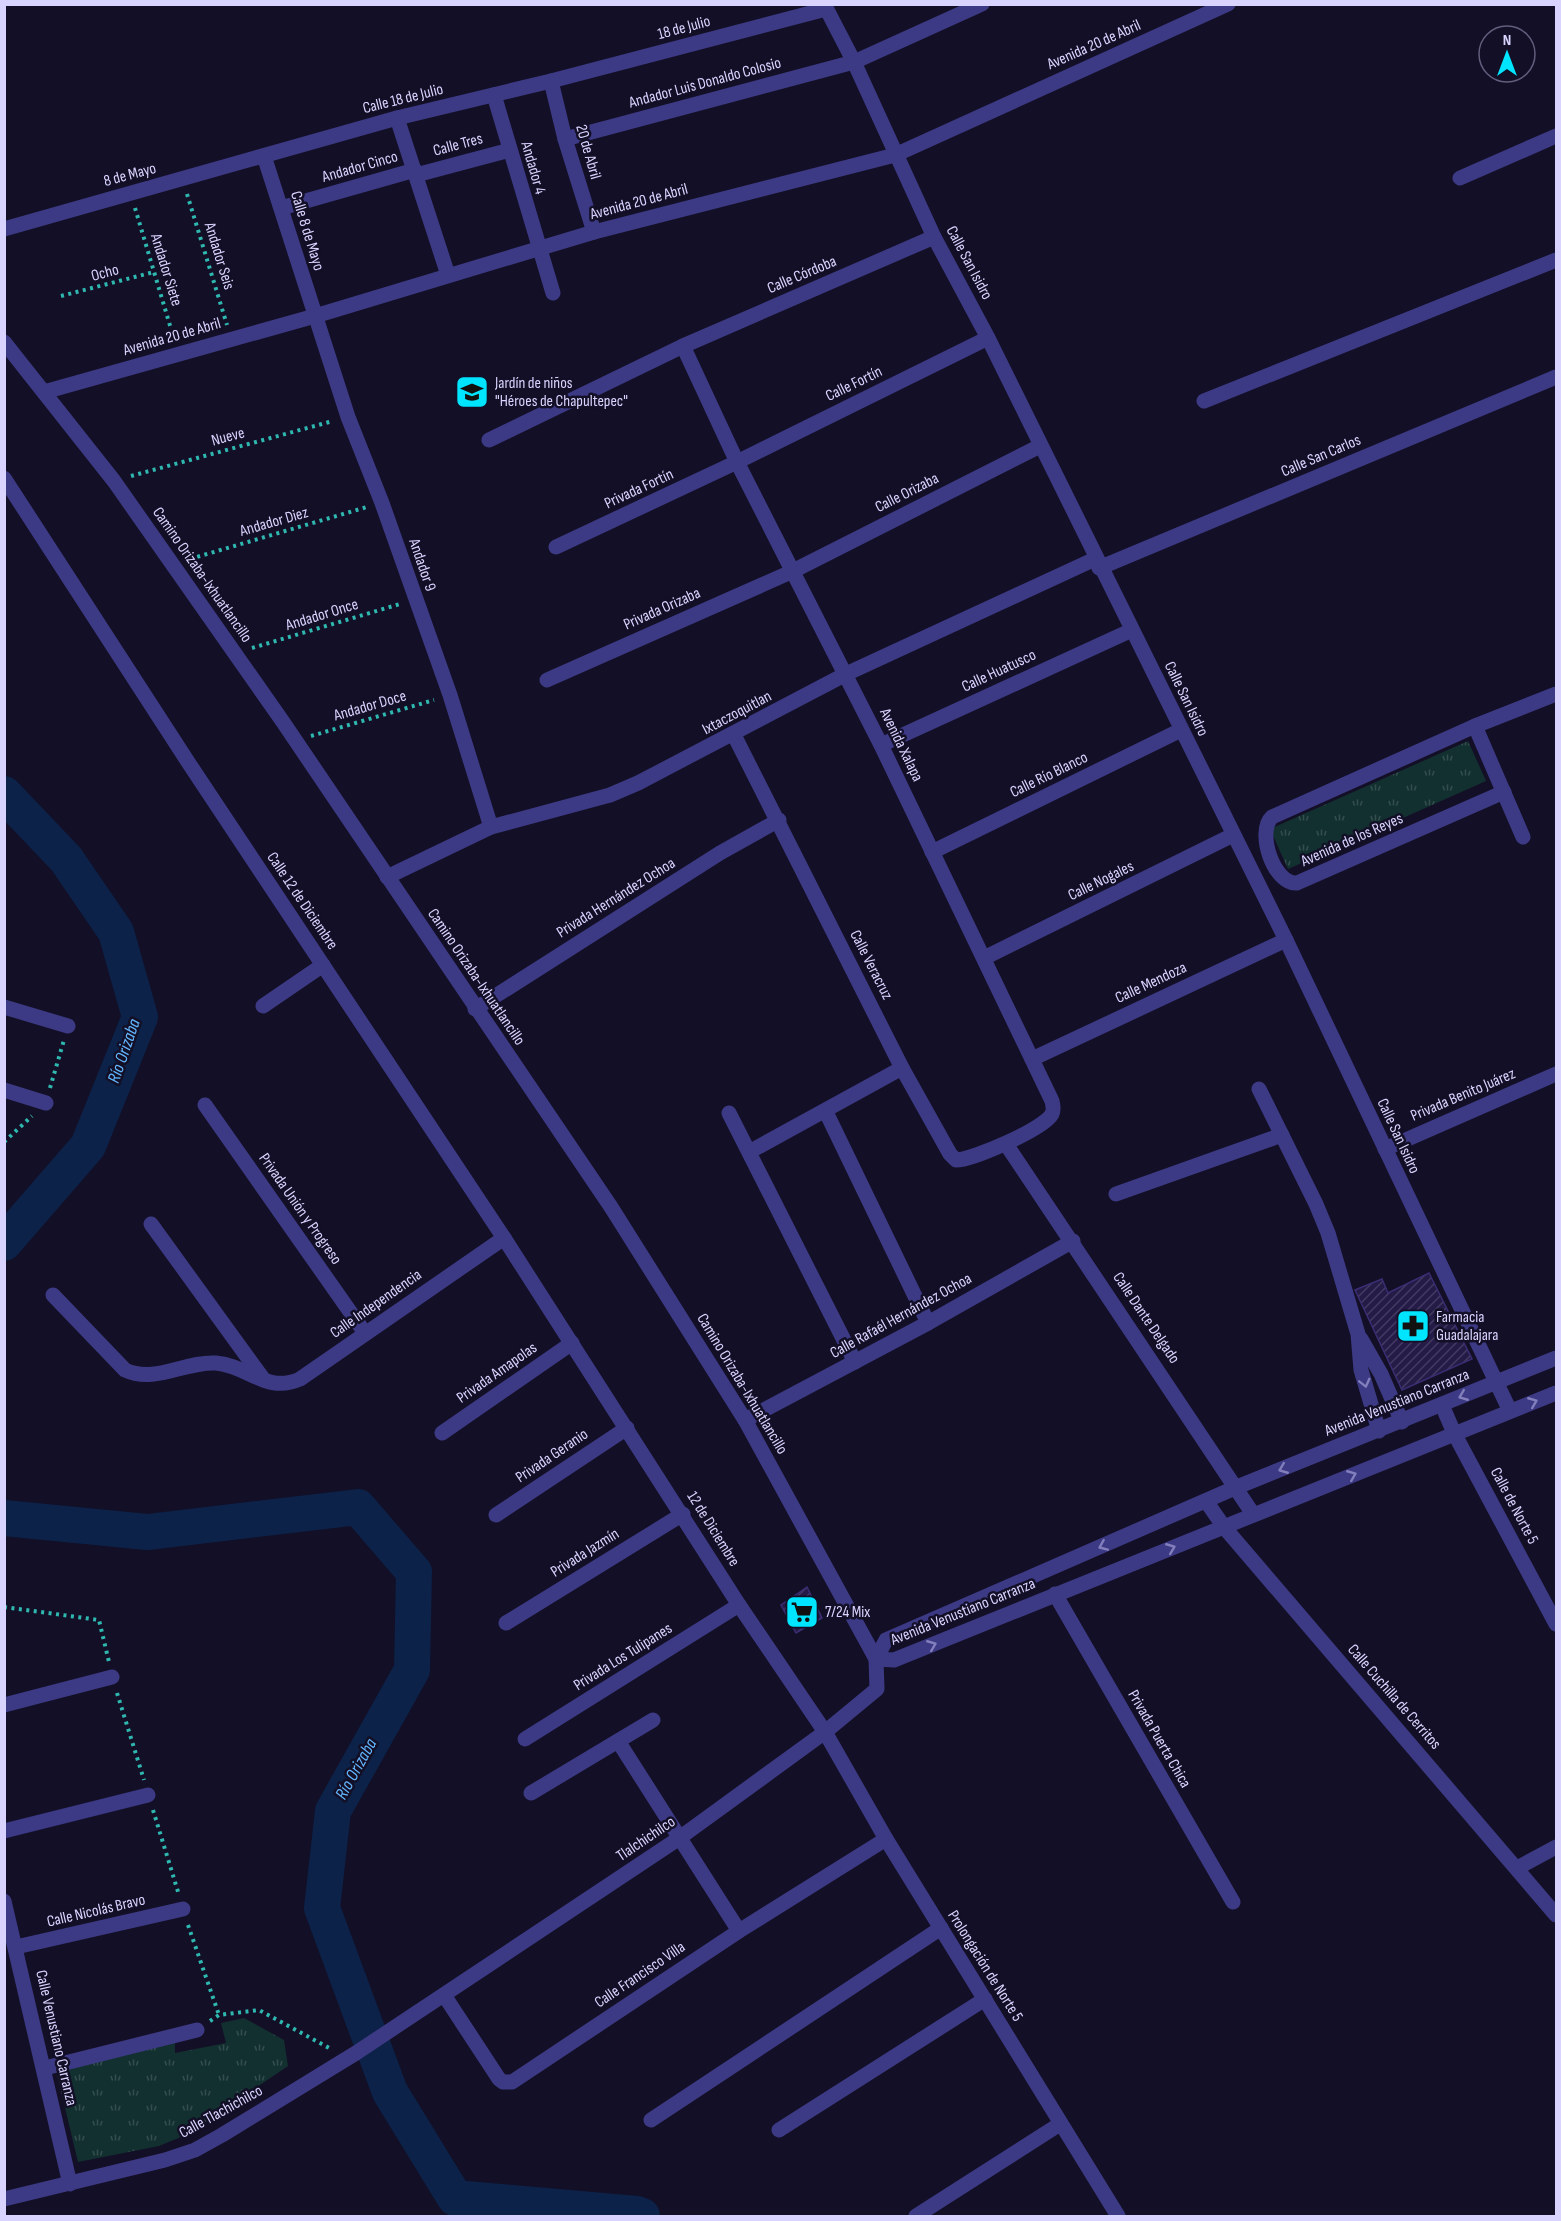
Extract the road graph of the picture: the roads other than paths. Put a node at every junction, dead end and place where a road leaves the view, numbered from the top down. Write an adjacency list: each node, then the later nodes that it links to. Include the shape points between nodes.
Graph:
1 (982, 4): 4 (street, Andador Luis Donaldo Colosio)
2 (1227, 4): 11 (street, Avenida 20 de Abril)
3 (825, 7): 4 (street, Calle San Isidro); 5 (street, 18 de Julio)
4 (854, 62): 9 (street, Andador Luis Donaldo Colosio); 11 (street, Calle San Isidro)
5 (551, 81): 6 (street, Calle 18 de Julio); 9 (street, 20 de Abril)
6 (494, 95): 7 (street, Calle 18 de Julio); 10 (street, Andador 4)
7 (397, 118): 12 (street, Calle 18 de Julio); 13 (street)
8 (1557, 136): 14 (street)
9 (565, 138): 17 (street, 20 de Abril)
10 (510, 150): 13 (street, Calle Tres); 19 (street, Andador 4)
11 (895, 155): 17 (street, Avenida 20 de Abril); 18 (street, Calle San Isidro)
12 (264, 156): 15 (street, Calle 8 de Mayo); 16 (street, 8 de Mayo)
13 (415, 173): 15 (street, Andador Cinco); 21 (street)
14 (1460, 178)
15 (281, 208): 23 (street, Calle 8 de Mayo)
16 (4, 229)
17 (594, 232): 19 (street, Avenida 20 de Abril)
18 (934, 237): 24 (street, Calle San Isidro); 26 (street, Calle Córdoba)
19 (538, 250): 21 (street, Avenida 20 de Abril); 22 (street, Andador 4)
20 (1557, 260): 29 (street)
21 (448, 275): 23 (street, Avenida 20 de Abril)
22 (553, 293)
23 (315, 316): 28 (street, Avenida 20 de Abril); 47 (street, Andador 9, via 450,695)
24 (988, 338): 31 (street, Calle San Isidro); 32 (street, Calle Fortín)
25 (4, 342): 28 (street, Camino Orizaba-Ixhuatlancillo)
26 (683, 346): 30 (street, Calle Córdoba); 32 (street, Avenida Xalapa)
27 (1557, 377): 35 (street, Calle San Carlos)
28 (44, 392): 51 (street, Camino Orizaba-Ixhuatlancillo, via 114,481 236,653)
29 (1204, 401)
30 (489, 440)
31 (1040, 446): 35 (street, Calle San Isidro); 36 (street, Calle Orizaba)
32 (737, 462): 34 (street, Privada Fortín); 36 (street, Avenida Xalapa)
33 (4, 478): 54 (street, Calle 12 de Diciembre)
34 (556, 547)
35 (1097, 563): 37 (street, Calle San Isidro); 38 (street, Ixtaczoquitlan)
36 (791, 572): 38 (street, Avenida Xalapa); 39 (street, Privada Orizaba)
37 (1132, 630): 42 (street, Calle San Isidro); 44 (street, Calle Huatusco)
38 (846, 674): 43 (street, Ixtaczoquitlan); 44 (street, Avenida Xalapa)
39 (547, 680)
40 (1557, 694): 41 (street, Avenida de los Reyes)
41 (1475, 726): 45 (street); 45 (street, Avenida de los Reyes, via 1272,817 1265,837 1279,876 1291,883 1303,881)
42 (1181, 730): 48 (street, Calle San Isidro); 50 (street, Calle Río Blanco)
43 (734, 735): 46 (street, Calle Veracruz); 47 (street, Ixtaczoquitlan, via 610,795)
44 (881, 745): 50 (street, Avenida Xalapa)
45 (1504, 792): 49 (street)
46 (778, 820): 57 (street, Privada Hernández Ochoa); 60 (street, Calle Veracruz)
47 (491, 827): 51 (street, Ixtaczoquitlan)
48 (1233, 835): 52 (street, Calle San Isidro); 53 (street, Calle Nogales)
49 (1523, 837)
50 (932, 852): 53 (street, Avenida Xalapa)
51 (387, 877): 57 (street, Camino Orizaba-Ixhuatlancillo)
52 (1286, 940): 59 (street, Calle Mendoza); 70 (street, Calle San Isidro)
53 (984, 958): 59 (street, Avenida Xalapa)
54 (323, 965): 55 (street); 74 (street, Calle 12 de Diciembre)
55 (263, 1006)
56 (4, 1007): 58 (street)
57 (475, 1009): 88 (street, Camino Orizaba-Ixhuatlancillo, via 611,1207)
58 (68, 1026)
59 (1032, 1059): 69 (street, Avenida Xalapa, via 1052,1101 1051,1115)
60 (902, 1068): 66 (street); 69 (street, Calle Veracruz, via 954,1158 964,1160)
61 (1557, 1074): 70 (street, Privada Benito Juárez)
62 (1259, 1089): 68 (street)
63 (4, 1090): 64 (street)
64 (46, 1103)
65 (205, 1105): 78 (street, Privada Unión y Progreso)
66 (826, 1112): 71 (street); 77 (street)
67 (729, 1113): 71 (street)
68 (1282, 1135): 72 (street); 79 (street, via 1328,1233)
69 (1006, 1144): 75 (street, Calle Dante Delgado)
70 (1385, 1149): 84 (street, Calle San Isidro)
71 (749, 1152): 82 (street)
72 (1116, 1194)
73 (151, 1224): 83 (street)
74 (504, 1238): 78 (street, Calle Independencia); 80 (street, Calle 12 de Diciembre)
75 (1073, 1241): 77 (street, Calle Rafaél Hernández Ochoa); 94 (street, Calle Dante Delgado)
76 (54, 1295): 83 (street, Calle Independencia, via 125,1370 135,1375 216,1363)
77 (928, 1323): 82 (street, Calle Rafaél Hernández Ochoa)
78 (365, 1333): 83 (street, Calle Independencia, via 300,1379 276,1385)
79 (1358, 1334): 89 (street); 91 (street, one-way to 91, via 1361,1370)
80 (572, 1343): 90 (street, 12 de Diciembre); 92 (street, Privada Amapolas)
81 (1557, 1358): 84 (street, Avenida Venustiano Carranza)
82 (855, 1362): 88 (street, Calle Rafaél Hernández Ochoa)
83 (264, 1380)
84 (1496, 1382): 86 (street, Avenida Venustiano Carranza, one-way to 86); 87 (street, Calle San Isidro)
85 (1557, 1393): 87 (street, Avenida Venustiano Carranza, one-way to 85)
86 (1442, 1405): 89 (street, Avenida Venustiano Carranza); 93 (street, Calle de Norte 5)
87 (1510, 1411): 93 (street, Avenida Venustiano Carranza)
88 (745, 1420): 104 (street, Camino Orizaba-Ixhuatlancillo)
89 (1402, 1422): 91 (street, Avenida Venustiano Carranza)
90 (627, 1428): 96 (street, 12 de Diciembre); 98 (street, Privada Geranio)
91 (1379, 1431): 94 (street, Avenida Venustiano Carranza, one-way to 94)
92 (442, 1433)
93 (1454, 1433): 97 (street, Avenida Venustiano Carranza, one-way to 93); 103 (street, Calle de Norte 5)
94 (1237, 1487): 95 (street, Avenida Venustiano Carranza); 97 (street, Calle Dante Delgado)
95 (1206, 1501): 99 (street, Calle Cuchilla de Cerritos); 104 (street, Avenida Venustiano Carranza, one-way to 104, via 886,1640)
96 (683, 1514): 101 (street, 12 de Diciembre); 102 (street, Privada Jazmín)
97 (1253, 1514): 99 (street, Avenida Venustiano Carranza)
98 (496, 1515)
99 (1224, 1527): 100 (street, Avenida Venustiano Carranza, one-way to 99); 117 (street, Calle Cuchilla de Cerritos)
100 (1055, 1594): 104 (street, Avenida Venustiano Carranza, one-way to 100, via 894,1660); 119 (street, Privada Puerta Chica)
101 (739, 1605): 108 (street, 12 de Diciembre); 109 (street, Privada Los Tulipanes)
102 (506, 1623)
103 (1557, 1624)
104 (876, 1659): 108 (street, Tlalchichilco, via 877,1689)
105 (112, 1677): 106 (street)
106 (4, 1705)
107 (653, 1720): 110 (street)
108 (825, 1732): 114 (street, Tlalchichilco); 115 (street, Prolongación de Norte 5)
109 (525, 1739)
110 (618, 1741): 111 (street); 114 (street)
111 (531, 1793)
112 (148, 1795): 113 (street)
113 (4, 1831)
114 (678, 1839): 123 (street); 125 (street, Tlalchichilco)
115 (886, 1839): 122 (street, Prolongación de Norte 5); 123 (street, Calle Francisco Villa)
116 (1557, 1847): 117 (street)
117 (1517, 1868): 121 (street, Calle Cuchilla de Cerritos)
118 (4, 1901): 124 (street, Calle Venustiano Carranza)
119 (1233, 1902)
120 (183, 1909): 124 (street, Calle Nicolás Bravo)
121 (1557, 1915)
122 (941, 1928): 126 (street, Prolongación de Norte 5); 130 (street)
123 (739, 1931): 125 (street, Calle Francisco Villa, via 512,2082 499,2079)
124 (16, 1947): 129 (street, Calle Venustiano Carranza)
125 (444, 1995): 127 (street, Tlalchichilco)
126 (985, 1999): 131 (street, Prolongación de Norte 5); 132 (street)
127 (401, 2023): 133 (street, Calle Tlachichilco, via 195,2150)
128 (197, 2030): 129 (street)
129 (45, 2068): 133 (street, Calle Venustiano Carranza)
130 (651, 2120)
131 (1060, 2124): 135 (street); 136 (street, Prolongación de Norte 5)
132 (779, 2130)
133 (70, 2184): 134 (street, Calle Tlachichilco)
134 (4, 2199)
135 (916, 2217)
136 (1118, 2217)

